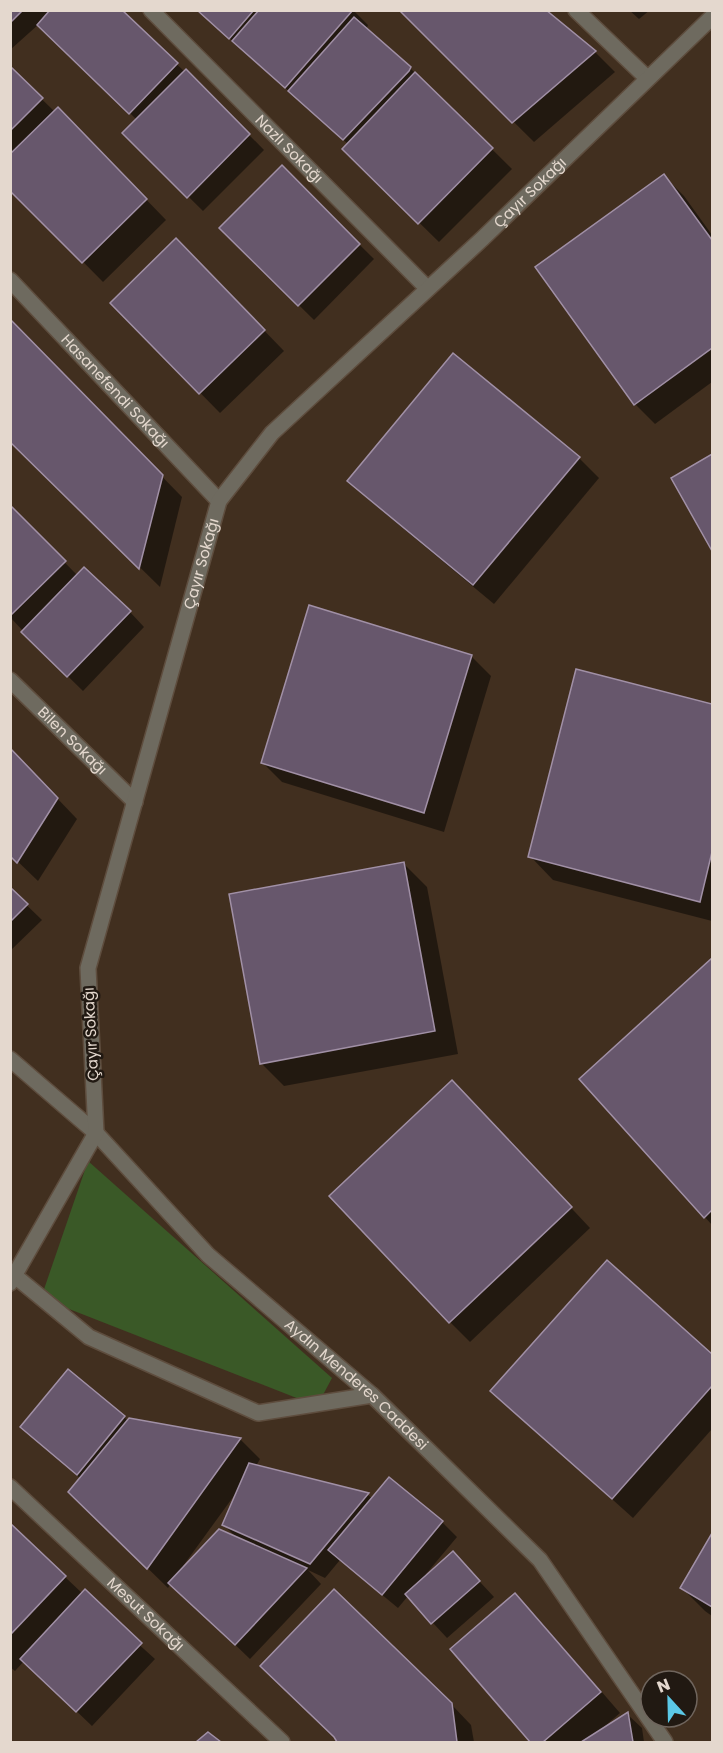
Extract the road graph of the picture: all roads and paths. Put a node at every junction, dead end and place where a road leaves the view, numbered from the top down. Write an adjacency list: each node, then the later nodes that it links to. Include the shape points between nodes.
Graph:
1 (151, 10): 6 (street, Nazlı Sokağı)
2 (576, 10): 4 (street)
3 (712, 17): 4 (street, Çayır Sokağı)
4 (647, 78): 6 (street, Çayır Sokağı)
5 (10, 280): 7 (street, Hasanefendi Sokağı)
6 (427, 288): 7 (street, Çayır Sokağı, via 272,433)
7 (219, 501): 9 (street, Çayır Sokağı)
8 (10, 680): 9 (street, Bilen Sokağı)
9 (135, 802): 11 (street, Çayır Sokağı, via 88,968)
10 (10, 1059): 11 (street, Aydın Menderes Caddesi)
11 (96, 1133): 12 (street); 13 (street, Aydın Menderes Caddesi, via 208,1255)
12 (13, 1279): 13 (street, via 89,1337 258,1413)
13 (372, 1395): 16 (street, Aydın Menderes Caddesi, via 540,1560)
14 (10, 1487): 15 (street, Mesut Sokağı)
15 (282, 1743)
16 (665, 1743)

